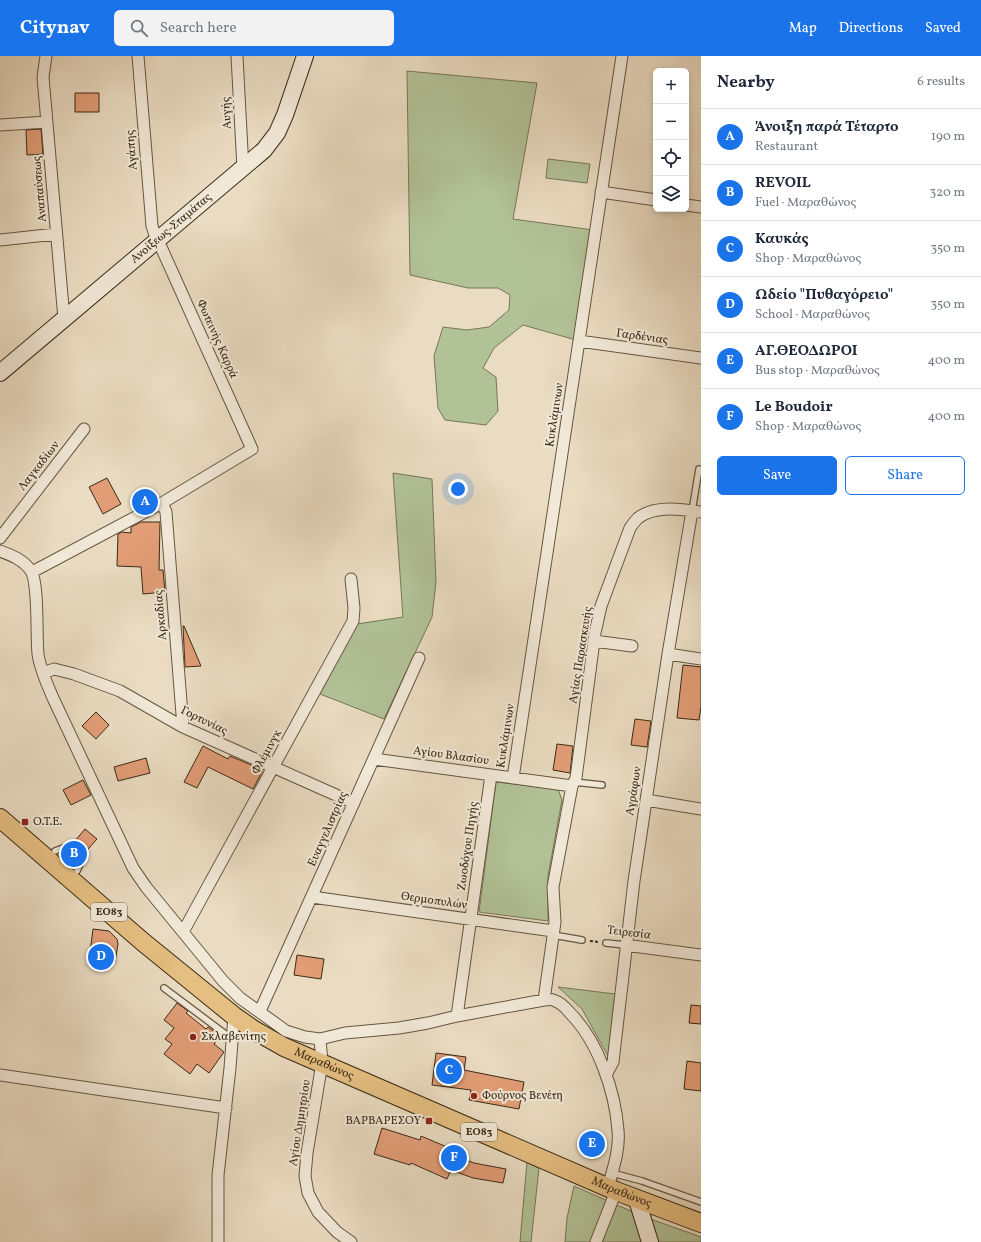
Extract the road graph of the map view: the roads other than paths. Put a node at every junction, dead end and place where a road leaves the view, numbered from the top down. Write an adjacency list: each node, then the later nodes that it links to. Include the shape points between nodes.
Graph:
1 (46, 56): 6 (street, Αναπαύσεως, via 43,77)
2 (138, 56): 15 (street, Αγάπης, via 152,226)
3 (237, 56): 8 (street, Αυγής)
4 (305, 56): 8 (street, Ανοίξεως-Σταμάτας, via 277,133 264,150)
5 (622, 56): 9 (street, Κυκλάμινων)
6 (47, 122): 7 (street); 13 (street, Αναπαύσεως)
7 (0, 125)
8 (243, 169): 15 (street, Ανοίξεως-Σταμάτας)
9 (601, 192): 10 (street); 17 (street, Κυκλάμινων)
10 (653, 200)
11 (689, 205): 12 (street)
12 (701, 207)
13 (56, 234): 14 (street); 16 (street, Αναπαύσεως)
14 (0, 240)
15 (157, 242): 16 (street, Ανοίξεως-Σταμάτας); 22 (street, Φωτεινής Καρρά, via 252,449)
16 (64, 319): 19 (street, Ανοίξεως-Σταμάτας)
17 (579, 342): 18 (street, Γαρδένιας); 38 (street, Κυκλάμινων)
18 (701, 358)
19 (0, 373)
20 (84, 430): 24 (street, Λαγκαδίων)
21 (698, 469): 23 (lane)
22 (162, 503): 26 (street); 34 (street, Αρκαδίας, via 166,512)
23 (697, 511): 28 (street, Αγίας Παρασκευής, via 667,509 648,513 630,528 601,606); 30 (street, Αγράφων)
24 (0, 538)
25 (0, 551): 26 (street, via 11,555)
26 (32, 572): 33 (street, via 38,656)
27 (351, 579): 36 (street, Φλέμινγκ, via 353,620)
28 (594, 641): 29 (street); 39 (street, Αγίας Παρασκευής, via 576,778)
29 (632, 646)
30 (668, 654): 32 (street); 41 (street, Αγράφων)
31 (419, 658): 35 (street, Ευαγγελιστρίας)
32 (701, 659)
33 (42, 673): 34 (street, Γορτυνίας, via 54,670 74,674 120,691); 49 (street, via 133,868)
34 (183, 727): 36 (street, Γορτυνίας)
35 (374, 758): 37 (street, Αγίου Βλασίου); 42 (street, Ευαγγελιστρίας)
36 (273, 768): 42 (street, Γορτυνίας); 49 (street, Φλέμινγκ)
37 (491, 776): 38 (street, Αγίου Βλασίου); 48 (street, Ζωοδόχου Πηγής)
38 (513, 778): 39 (street, Αγίου Βλασίου)
39 (573, 784): 40 (lane); 50 (street, Αγίας Παρασκευής, via 553,887)
40 (602, 785)
41 (646, 800): 43 (street); 53 (street, Αγράφων)
42 (354, 803): 47 (street, Ευαγγελιστρίας)
43 (701, 809)
44 (0, 818): 58 (main road, Μαραθώνος / ΕΟ83, via 143,942)
45 (55, 851): 46 (lane, via 63,848 80,864)
46 (77, 871)
47 (312, 897): 48 (street, Θερμοπυλών); 57 (street, Ευαγγελιστρίας)
48 (471, 919): 50 (street, Θερμοπυλών); 59 (street, Ζωοδόχου Πηγής)
49 (183, 932): 57 (street, via 223,981 240,998)
50 (553, 933): 51 (lane); 56 (street, Αγίας Παρασκευής)
51 (582, 940)
52 (606, 943): 53 (lane, Τειρεσία)
53 (626, 945): 54 (street, Τειρεσία); 64 (street, Αγράφων, via 613,1062)
54 (701, 955)
55 (164, 988): 60 (lane)
56 (544, 1000): 59 (street); 64 (street, via 553,1000 565,1007 578,1020 600,1058)
57 (260, 1011): 61 (street, via 286,1031)
58 (234, 1016): 60 (street); 62 (main road, Μαραθώνος / ΕΟ83, via 284,1047)
59 (457, 1016): 61 (street, via 399,1028 345,1033)
60 (232, 1039): 65 (street)
61 (320, 1039): 62 (street, Αγίου Δημητρίου)
62 (322, 1063): 66 (main road, Μαραθώνος / ΕΟ83); 71 (street, Αγίου Δημητρίου, via 305,1176 308,1193 318,1212 337,1232)
63 (0, 1075): 65 (street)
64 (606, 1075): 66 (street, via 615,1106 618,1132)
65 (226, 1108): 70 (street, via 218,1175)
66 (612, 1184): 67 (main road, Μαραθώνος / ΕΟ83); 68 (lane, via 642,1181); 72 (street)
67 (637, 1200): 69 (main road, Μαραθώνος / ΕΟ83); 73 (street)
68 (701, 1202)
69 (701, 1223)
70 (218, 1242)
71 (351, 1242)
72 (596, 1242)
73 (650, 1242)

